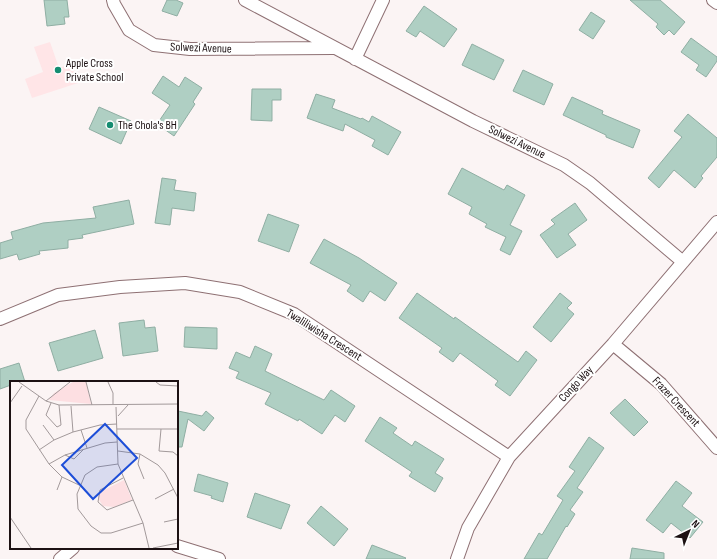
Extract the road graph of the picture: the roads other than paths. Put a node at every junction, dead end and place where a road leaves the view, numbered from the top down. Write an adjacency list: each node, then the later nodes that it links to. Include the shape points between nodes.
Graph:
1 (113, 0): 6 (street, Solwezi Avenue, via 129,30 154,45 190,49)
2 (244, 0): 6 (street, Solwezi Avenue)
3 (384, 0): 7 (street)
4 (713, 0): 5 (street)
5 (717, 3)
6 (335, 48): 7 (street, Solwezi Avenue)
7 (355, 59): 9 (street, Solwezi Avenue, via 579,174)
8 (717, 222): 9 (street, Congo Way)
9 (683, 262): 11 (street, Congo Way)
10 (0, 319): 13 (street, Twaliliwisha Crescent, via 58,295 120,287 185,284 240,292 294,314)
11 (613, 344): 12 (street, Frazer Crescent, via 661,384); 13 (street, Congo Way)
12 (717, 448)
13 (509, 457): 18 (street, Congo Way, via 468,528)
14 (178, 546): 17 (street)
15 (72, 549): 16 (street)
16 (60, 559)
17 (219, 559)
18 (457, 559)

